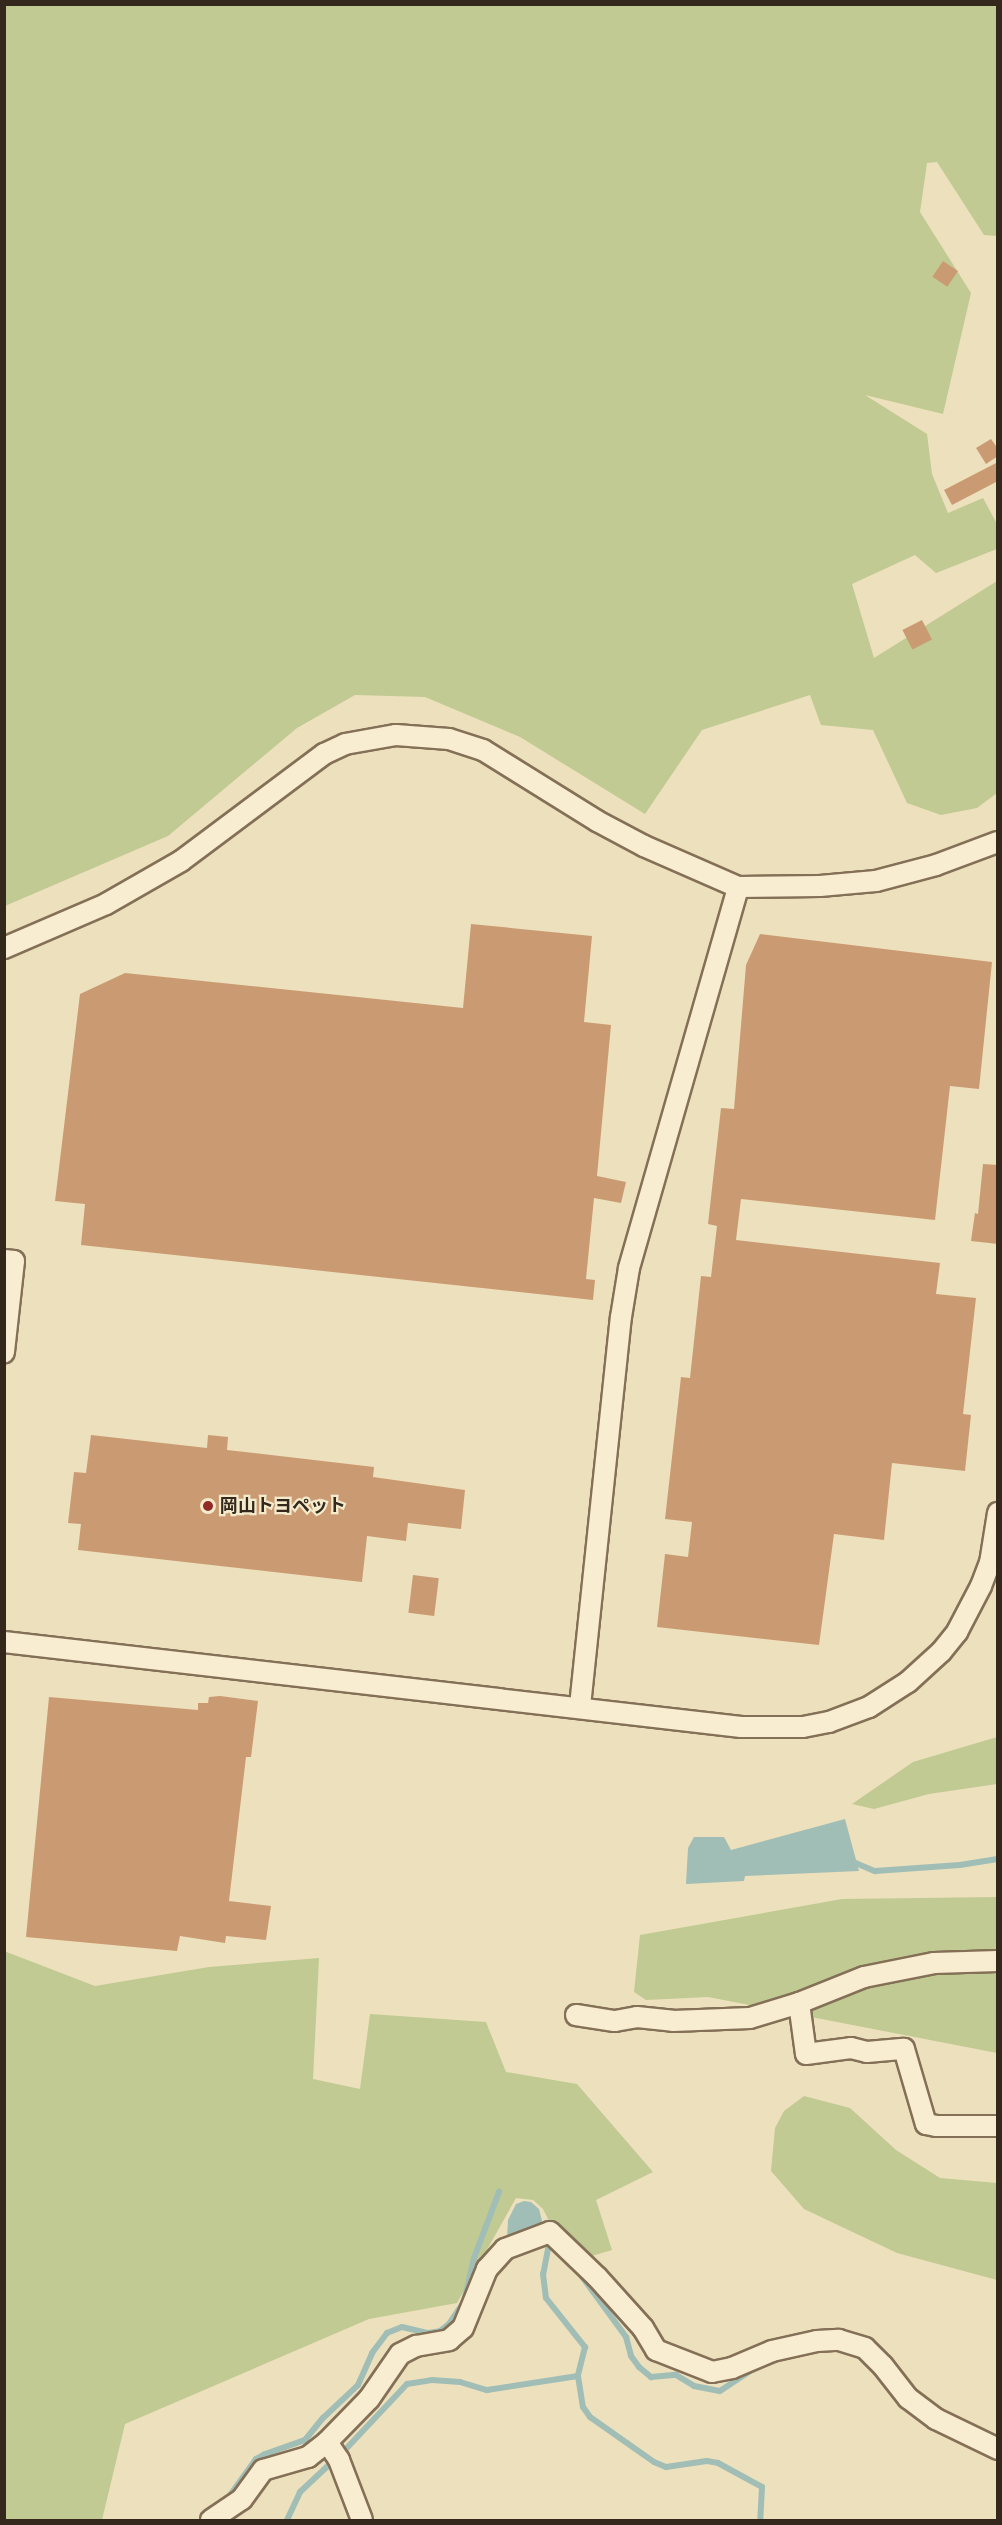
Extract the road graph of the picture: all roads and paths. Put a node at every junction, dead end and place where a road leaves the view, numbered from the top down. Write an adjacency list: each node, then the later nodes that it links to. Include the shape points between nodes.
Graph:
1 (998, 842): 2 (street, via 936,865 876,881)
2 (738, 887): 3 (street, via 606,826 483,750 449,739 396,735 345,744 324,754 182,861 106,904); 8 (street, via 629,1268)
3 (4, 948)
4 (4, 1260): 5 (street, via 14,1261)
5 (4, 1352)
6 (998, 1513): 8 (street, via 990,1563 957,1632 909,1682 869,1707 829,1722 741,1727)
7 (4, 1642): 8 (street)
8 (580, 1706)
9 (998, 1961): 10 (street, via 934,1963 864,1977)
10 (799, 2003): 11 (street, via 750,2018 708,2021 637,2016 615,2021); 12 (street, via 806,2054 904,2049 926,2124)
11 (576, 2015)
12 (998, 2126)
13 (327, 2442): 14 (street, via 369,2399 400,2354 416,2346 449,2340 463,2328 487,2269 505,2249 550,2232 643,2328 656,2350 712,2372 772,2351 839,2340 864,2348 908,2398 936,2419); 15 (street, via 309,2457 263,2470 242,2499); 16 (street, via 339,2460)
14 (998, 2449)
15 (211, 2520)
16 (362, 2520)

